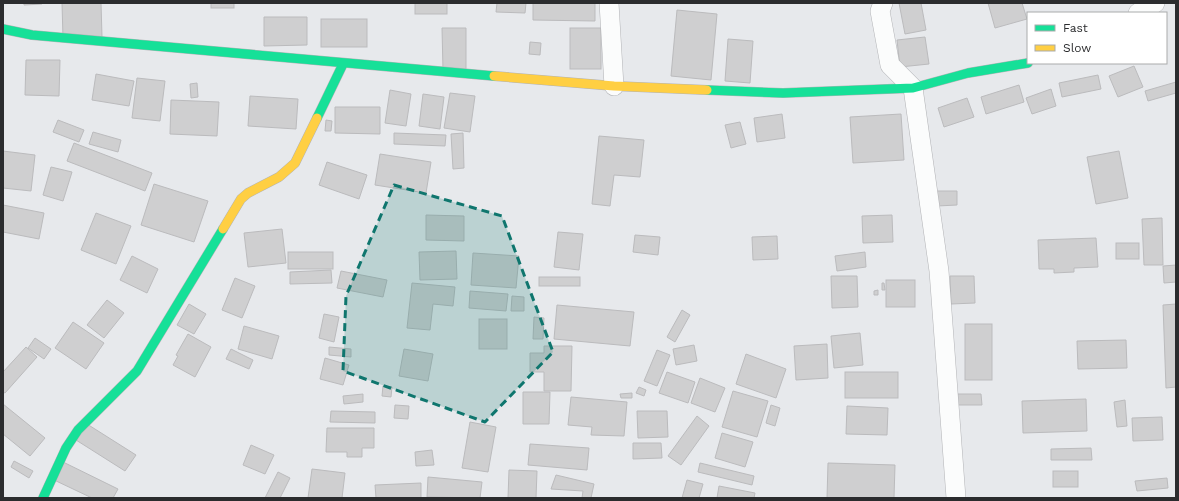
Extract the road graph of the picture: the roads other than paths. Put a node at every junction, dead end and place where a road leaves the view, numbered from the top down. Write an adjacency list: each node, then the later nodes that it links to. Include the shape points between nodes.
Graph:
1 (609, 3): 8 (street)
2 (883, 3): 9 (street, via 880,12 890,65)
3 (1155, 3): 4 (street)
4 (1140, 12)
5 (3, 29): 7 (street, via 32,35)
6 (1027, 63): 9 (street, via 968,73)
7 (343, 64): 8 (street); 10 (street, via 295,163 279,177 241,199 137,370 78,430 66,448)
8 (614, 86): 9 (street, via 783,93)
9 (913, 88): 11 (street, via 940,271)
10 (43, 498)
11 (956, 498)

